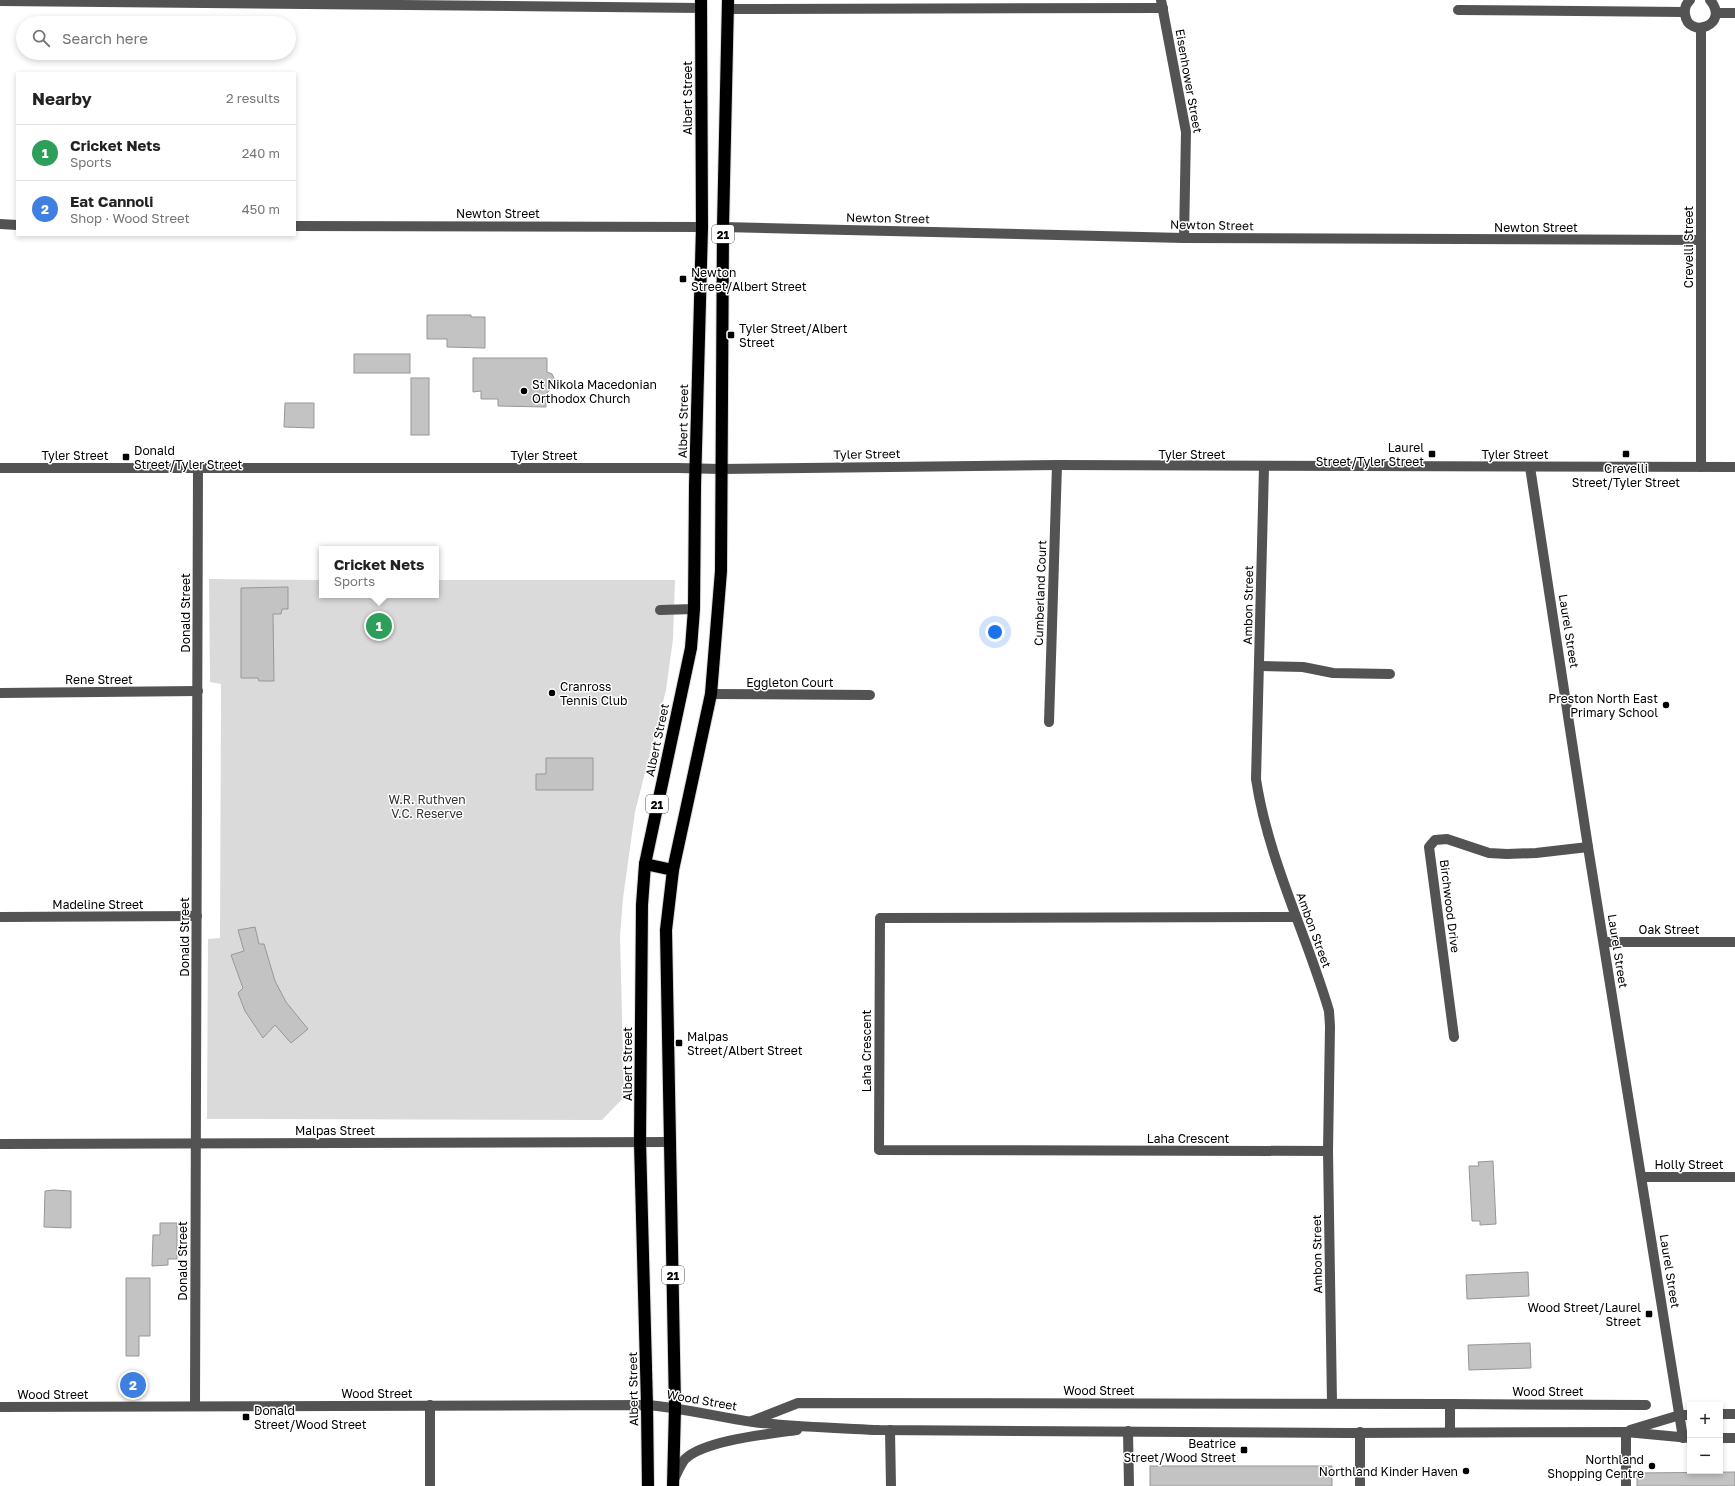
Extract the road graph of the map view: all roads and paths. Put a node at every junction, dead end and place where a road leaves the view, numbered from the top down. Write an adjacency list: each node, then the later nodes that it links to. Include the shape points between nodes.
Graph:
1 (1690, 0): 8 (street)
2 (1710, 0): 9 (street, via 1716,8)
3 (0, 1): 4 (street)
4 (700, 4): 16 (highway, Albert Street / 21)
5 (727, 4): 6 (street); 15 (highway, 21)
6 (1162, 4): 17 (street, Eisenhower Street, via 1186,132)
7 (1458, 10): 8 (street)
8 (1684, 12): 11 (street, via 1691,25)
9 (1716, 13): 10 (street); 11 (street, via 1713,22)
10 (1735, 13)
11 (1701, 28): 18 (street, Crevelli Street)
12 (0, 224): 13 (street)
13 (16, 224)
14 (296, 226): 16 (street, Newton Street)
15 (723, 226): 17 (street, Newton Street); 27 (highway, 21)
16 (702, 227): 26 (highway, Albert Street / 21)
17 (1184, 238): 18 (street, Newton Street)
18 (1700, 240): 23 (street, Crevelli Street)
19 (1057, 466): 21 (street, Tyler Street); 27 (street, Tyler Street); 36 (street, Cumberland Court)
20 (198, 467): 25 (street, Tyler Street); 26 (street, Tyler Street); 32 (street, Donald Street)
21 (1264, 467): 22 (street, Tyler Street); 30 (street, Ambon Street)
22 (1530, 467): 23 (street, Tyler Street); 37 (street, Laurel Street)
23 (1701, 467): 24 (street, Tyler Street)
24 (1735, 467)
25 (0, 468)
26 (696, 468): 27 (street, Tyler Street); 28 (highway, Albert Street / 21)
27 (721, 469): 34 (highway, 21, via 721,571)
28 (694, 609): 29 (street); 38 (highway, Albert Street / 21, via 691,648)
29 (660, 610)
30 (1259, 666): 31 (street); 41 (street, Ambon Street, via 1256,779 1258,795)
31 (1390, 674)
32 (198, 691): 33 (street, Rene Street); 40 (street, Donald Street)
33 (0, 693)
34 (711, 694): 35 (street, Eggleton Court); 39 (highway, 21)
35 (870, 695)
36 (1049, 722)
37 (1588, 847): 43 (street, Laurel Street); 45 (street, Birchwood Drive, via 1536,853 1489,853 1447,839 1435,840 1429,847)
38 (645, 864): 39 (highway); 46 (highway, Albert Street / 21, via 642,905)
39 (673, 870): 47 (highway, 21, via 666,930)
40 (197, 916): 42 (street, Madeline Street); 48 (street, Donald Street)
41 (1295, 917): 50 (street, Ambon Street, via 1329,1011); 50 (street, Laha Crescent, via 880,918 879,1150)
42 (0, 918)
43 (1604, 942): 44 (street, Oak Street); 51 (street, Laurel Street)
44 (1735, 942)
45 (1454, 1037)
46 (640, 1142): 47 (street, Malpas Street); 48 (street, Malpas Street); 56 (highway, Albert Street / 21)
47 (670, 1142): 60 (highway, 21)
48 (196, 1143): 49 (street, Malpas Street); 58 (street, Donald Street)
49 (0, 1144)
50 (1328, 1151): 53 (street, Ambon Street)
51 (1642, 1177): 52 (street, Holly Street); 63 (street, Laurel Street)
52 (1735, 1177)
53 (1332, 1403): 54 (street, Wood Street); 64 (street, Wood Street, via 798,1402)
54 (1450, 1404): 57 (street, Wood Street); 69 (street)
55 (430, 1405): 56 (street, Wood Street); 58 (street, Wood Street); 75 (street)
56 (647, 1405): 60 (street, Wood Street); 76 (highway, Albert Street / 21)
57 (1646, 1405)
58 (195, 1406): 59 (street, Wood Street)
59 (0, 1407)
60 (675, 1407): 64 (street, Wood Street); 74 (highway, 21)
61 (1723, 1414): 62 (street)
62 (1735, 1414)
63 (1685, 1415): 70 (street, Wood Street); 71 (street, Laurel Street)
64 (752, 1422): 65 (street, Wood Street)
65 (810, 1427): 66 (street, Wood Street); 74 (street, via 736,1440 696,1451 684,1460)
66 (890, 1430): 67 (street, Wood Street); 77 (street)
67 (1128, 1431): 68 (street, Wood Street); 78 (street)
68 (1360, 1432): 69 (street, Wood Street); 79 (street)
69 (1450, 1432): 70 (street, Wood Street)
70 (1626, 1432): 71 (street, Wood Street); 80 (street)
71 (1687, 1438)
72 (1723, 1438): 73 (street)
73 (1735, 1438)
74 (673, 1483)
75 (430, 1486)
76 (648, 1486)
77 (891, 1486)
78 (1129, 1486)
79 (1360, 1486)
80 (1626, 1486)

